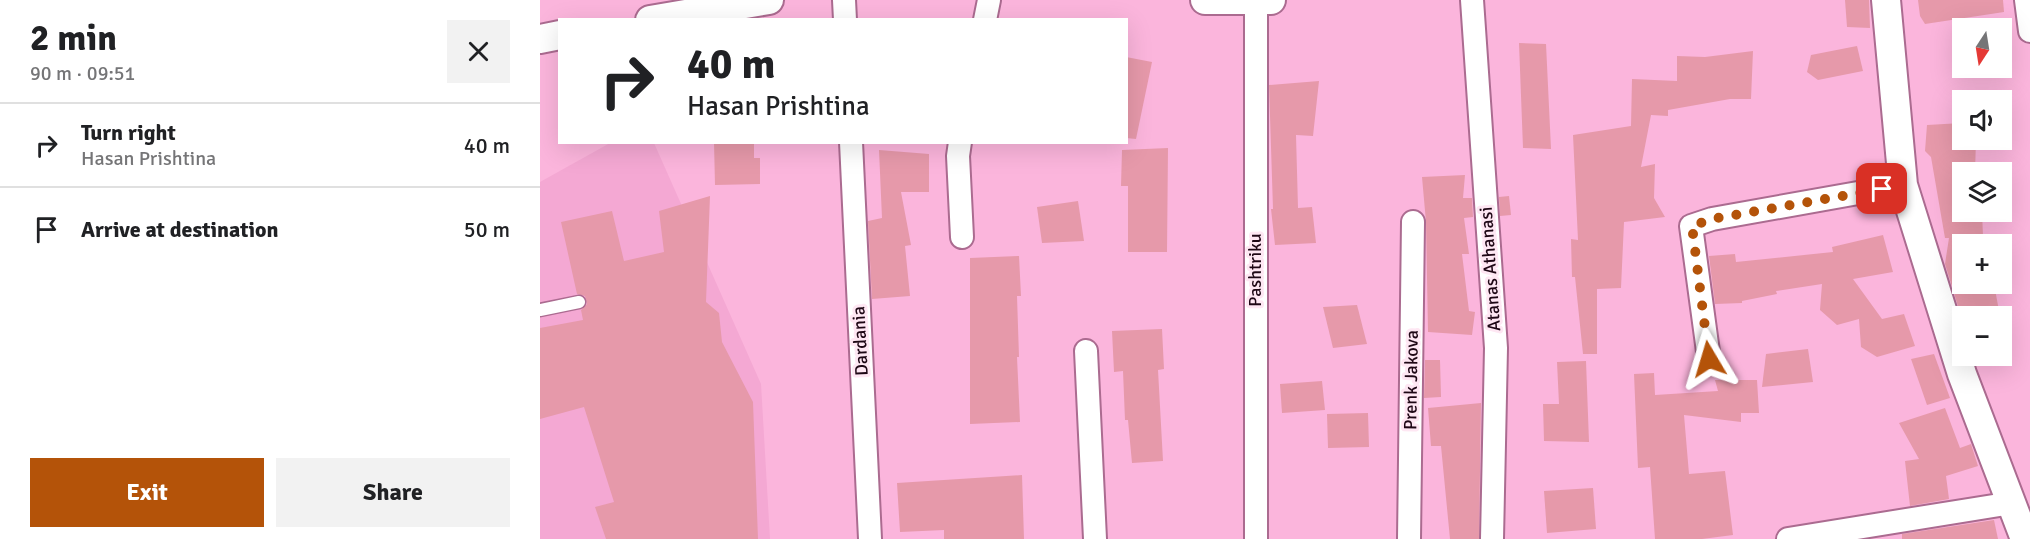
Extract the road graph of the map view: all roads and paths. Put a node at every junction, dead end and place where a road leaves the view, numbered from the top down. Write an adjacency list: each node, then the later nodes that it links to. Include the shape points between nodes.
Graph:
1 (769, 0): 10 (street)
2 (844, 0): 11 (street)
3 (989, 0): 12 (street)
4 (1205, 0): 5 (street)
5 (1256, 0): 6 (street); 28 (street, Pashtriku)
6 (1271, 0)
7 (1472, 0): 30 (street, Atanas Athanasi, via 1496,348)
8 (1886, 0): 18 (street)
9 (2026, 0): 13 (street)
10 (662, 18)
11 (845, 18)
12 (985, 18)
13 (2030, 31)
14 (558, 35): 15 (street)
15 (540, 39)
16 (851, 144): 26 (street, Dardania)
17 (960, 144): 20 (street)
18 (1903, 185): 24 (street, via 1712,219 1692,226); 25 (street, via 1962,374)
19 (1413, 222): 29 (street, Prenk Jakova)
20 (962, 237)
21 (579, 302): 22 (lane)
22 (540, 310)
23 (1086, 351): 27 (street)
24 (1709, 359)
25 (2012, 503): 31 (street); 32 (street)
26 (870, 539)
27 (1095, 539)
28 (1256, 539)
29 (1409, 539)
30 (1492, 539)
31 (1788, 539)
32 (2025, 539)

